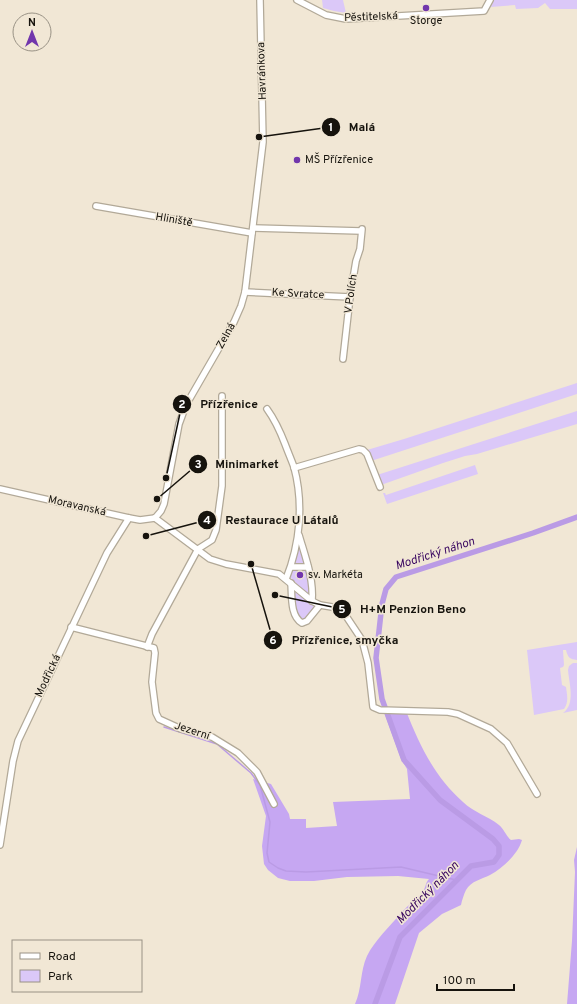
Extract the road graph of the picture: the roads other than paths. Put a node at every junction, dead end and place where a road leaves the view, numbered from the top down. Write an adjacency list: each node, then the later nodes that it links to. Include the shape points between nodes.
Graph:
1 (260, 0): 4 (street, Havránkova)
2 (297, 0): 3 (street, Pěstitelská, via 326,15 350,19 484,11)
3 (490, 0)
4 (263, 142): 6 (street, Zelná)
5 (96, 206): 6 (street, Hliniště)
6 (253, 231): 7 (street, Zelná); 8 (street, V Polích, via 362,230)
7 (245, 292): 8 (street, Ke Svratce); 16 (street, Zelná, via 234,322 186,405 179,424 164,504)
8 (350, 297): 9 (street, V Polích)
9 (344, 359)
10 (222, 396): 18 (street, via 222,486 216,530 212,540)
11 (267, 409): 12 (street, via 277,423)
12 (294, 468): 13 (street, via 359,449 367,454); 17 (street)
13 (380, 487)
14 (0, 489): 15 (street, Moravanská)
15 (129, 518): 16 (street, Moravanská); 24 (street, Modřická, via 107,553)
16 (155, 518): 18 (street)
17 (299, 533): 19 (street); 20 (street)
18 (198, 549): 21 (street, via 213,560 279,574); 25 (street)
19 (291, 567): 20 (street); 21 (street)
20 (308, 567): 22 (street)
21 (288, 581): 22 (street); 23 (street, via 294,613 298,620 302,623 307,621)
22 (312, 601): 23 (street)
23 (320, 605): 26 (street, via 344,613 357,630 368,663 373,707 380,710 448,712 491,729 507,743)
24 (72, 627): 25 (street); 28 (street, Modřická, via 18,741)
25 (147, 647): 27 (street, Jezerní, via 154,648 155,653 152,682 156,713 160,719 181,729 212,737 238,753 257,772)
26 (537, 794)
27 (274, 804)
28 (0, 845)

